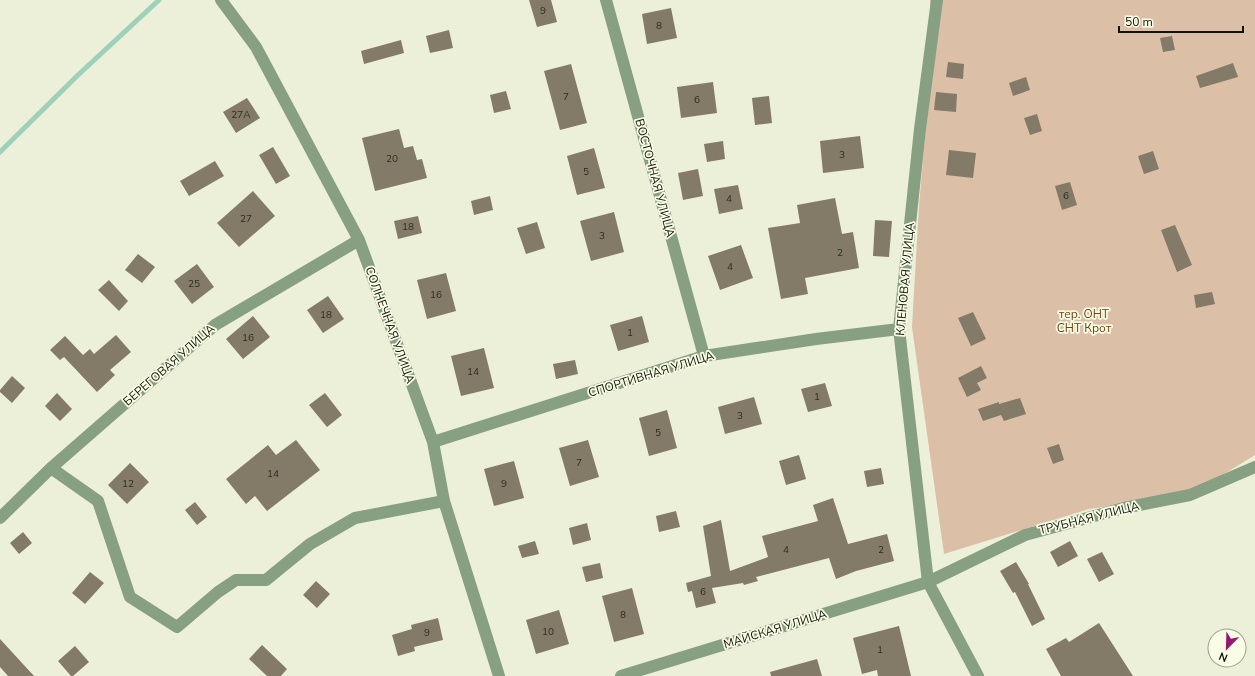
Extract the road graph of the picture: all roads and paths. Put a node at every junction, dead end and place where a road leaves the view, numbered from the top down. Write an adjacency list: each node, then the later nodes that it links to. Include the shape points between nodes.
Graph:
1 (221, 0): 4 (street, СОЛНЕЧНАЯ УЛИЦА, via 256,47)
2 (606, 0): 6 (street, ВОСТОЧНАЯ УЛИЦА)
3 (938, 0): 5 (street, КЛЕНОВАЯ УЛИЦА, via 920,129)
4 (359, 240): 7 (street, СОЛНЕЧНАЯ УЛИЦА); 9 (street, БЕРЕГОВАЯ УЛИЦА, via 215,325)
5 (899, 330): 6 (street, СПОРТИВНАЯ УЛИЦА, via 816,339); 12 (street, КЛЕНОВАЯ УЛИЦА)
6 (704, 356): 7 (street, СПОРТИВНАЯ УЛИЦА)
7 (433, 442): 10 (street, СОЛНЕЧНАЯ УЛИЦА)
8 (1255, 467): 12 (street, ТРУБНАЯ УЛИЦА, via 1190,495 1124,508 1025,535)
9 (51, 468): 10 (street, via 98,501 130,597 177,626 236,580 266,580 310,544 355,518); 11 (street, БЕРЕГОВАЯ УЛИЦА)
10 (444, 501): 13 (street, СОЛНЕЧНАЯ УЛИЦА)
11 (0, 518)
12 (928, 582): 14 (street, МАЙСКАЯ УЛИЦА); 15 (street)
13 (499, 676)
14 (621, 676)
15 (978, 676)

